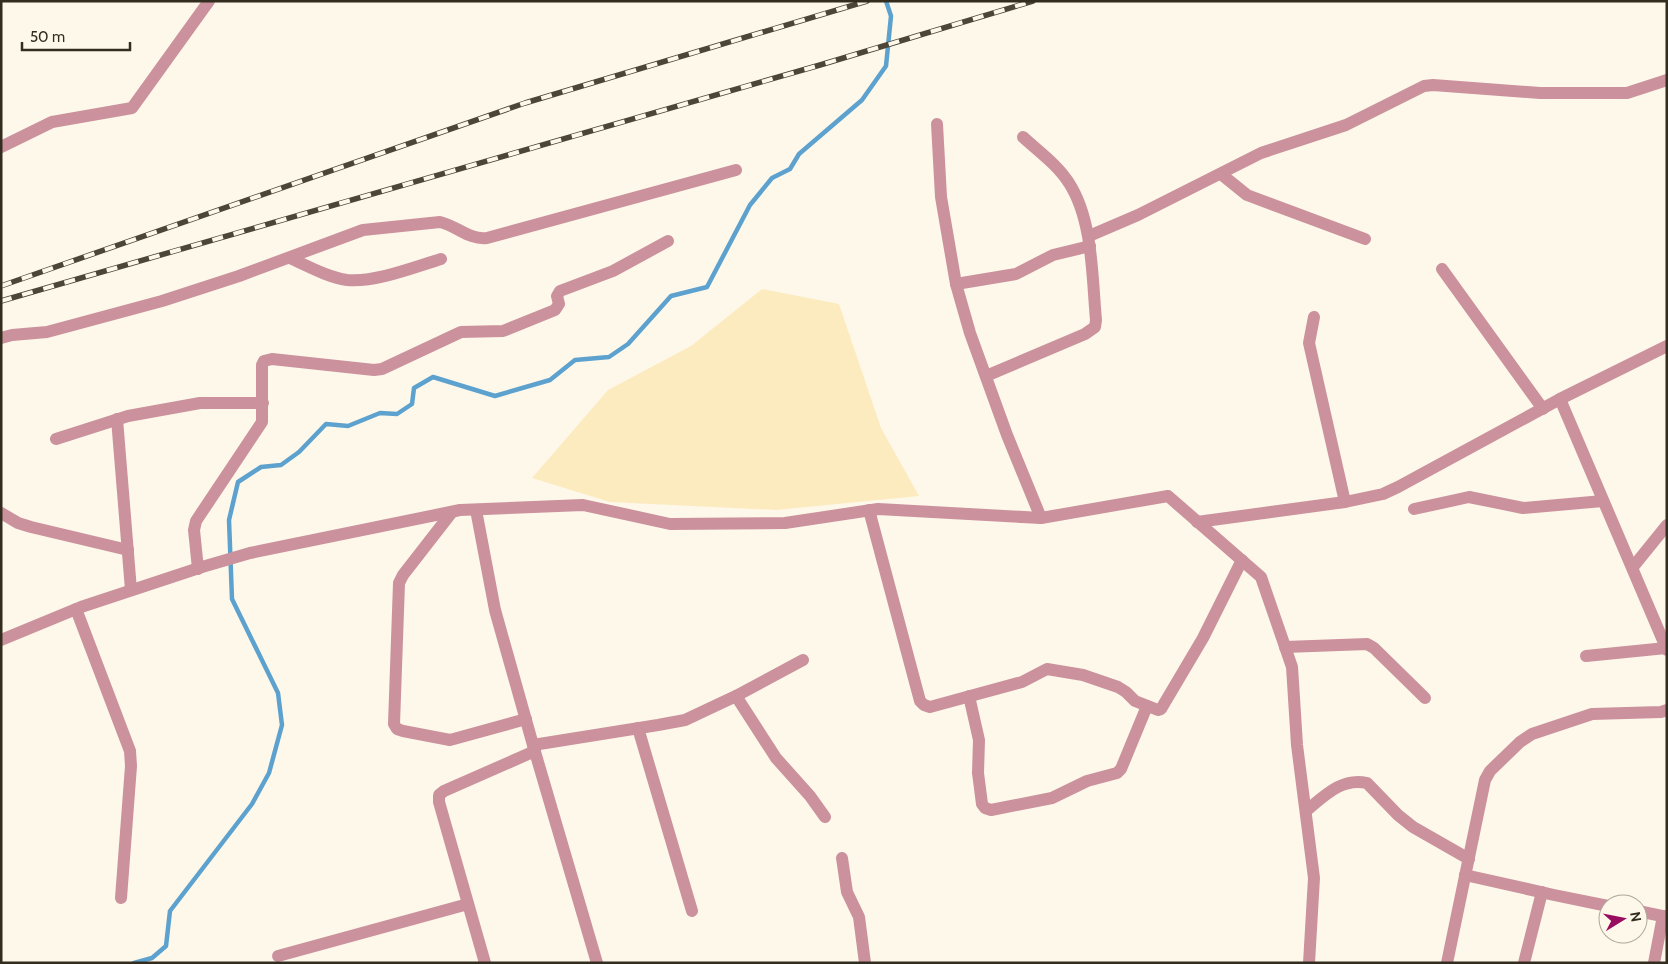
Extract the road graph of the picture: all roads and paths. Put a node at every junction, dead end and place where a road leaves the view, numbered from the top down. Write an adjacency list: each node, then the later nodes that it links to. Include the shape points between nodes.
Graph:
1 (209, 1): 5 (street, via 132,108 52,122)
2 (1667, 80): 7 (street, via 1627,93 1540,93 1424,86 1346,125 1270,150)
3 (937, 124): 14 (street, via 941,198)
4 (1023, 137): 10 (street, via 1069,183 1077,198)
5 (1, 147)
6 (736, 170): 11 (street, via 487,238 474,238 447,224 426,223 363,230)
7 (1221, 174): 8 (street, via 1247,195); 10 (street)
8 (1365, 239)
9 (668, 241): 20 (street, via 613,271 560,290 556,310 503,331 461,332 382,369 264,361)
10 (1089, 241): 14 (street, via 1016,274); 18 (street, via 1095,326)
11 (290, 258): 12 (street, via 347,280 374,278); 16 (street, via 162,302 47,332)
12 (441, 259)
13 (1442, 269): 21 (street)
14 (956, 284): 18 (street)
15 (1314, 317): 25 (street, via 1309,343)
16 (1, 338)
17 (1667, 346): 19 (street)
18 (986, 376): 31 (street)
19 (1560, 399): 21 (street); 24 (street)
20 (263, 403): 22 (street, via 203,403); 37 (street, via 259,427 194,526)
21 (1542, 409): 25 (street, via 1398,487 1383,494)
22 (116, 419): 23 (street); 34 (street)
23 (56, 439)
24 (1603, 501): 26 (street, via 1523,508 1469,497); 36 (street)
25 (1345, 502): 32 (street)
26 (1414, 509)
27 (476, 510): 28 (street, via 583,505 670,524 785,523); 29 (street); 50 (street, via 494,610)
28 (869, 510): 31 (street); 46 (street, via 920,701 934,706)
29 (452, 512): 37 (street, via 250,553); 50 (street, via 399,583 394,724 403,731 450,740)
30 (1, 513): 34 (street, via 31,527)
31 (1041, 518): 32 (street, via 1168,496)
32 (1197, 522): 35 (street)
33 (1667, 525): 36 (street)
34 (128, 550): 38 (street)
35 (1242, 560): 41 (street, via 1261,576); 48 (street, via 1203,638 1163,707 1158,710)
36 (1633, 567): 42 (street)
37 (200, 568): 38 (street)
38 (131, 590): 39 (street)
39 (76, 609): 40 (street); 59 (street, via 130,751)
40 (1, 640)
41 (1285, 647): 47 (street, via 1367,644); 53 (street, via 1292,667 1297,745)
42 (1666, 649): 43 (street)
43 (1586, 656)
44 (803, 660): 45 (street)
45 (736, 696): 51 (street, via 685,720); 54 (street, via 776,758)
46 (969, 696): 48 (street, via 1022,682 1047,669 1083,675 1118,687); 48 (street, via 979,740 978,773 982,804 991,810 1052,798 1087,781 1117,773)
47 (1425, 698)
48 (1147, 706)
49 (1667, 710): 56 (street, via 1585,715 1526,737 1490,771 1485,780)
50 (526, 719): 52 (street)
51 (638, 728): 52 (street); 62 (street)
52 (534, 748): 60 (street, via 439,795); 67 (street)
53 (1306, 811): 56 (street, via 1340,785 1368,783 1413,827); 69 (street, via 1314,878)
54 (826, 817)
55 (842, 858): 68 (street, via 847,892 859,917)
56 (1469, 859): 57 (street)
57 (1465, 875): 58 (street); 70 (street)
58 (1542, 892): 61 (street); 71 (street)
59 (121, 898)
60 (468, 904): 65 (street); 66 (street)
61 (1598, 904)
62 (692, 911)
63 (1648, 913): 64 (street)
64 (1665, 917): 72 (street)
65 (278, 956)
66 (485, 963)
67 (597, 963)
68 (865, 963)
69 (1309, 963)
70 (1447, 963)
71 (1524, 963)
72 (1654, 963)

